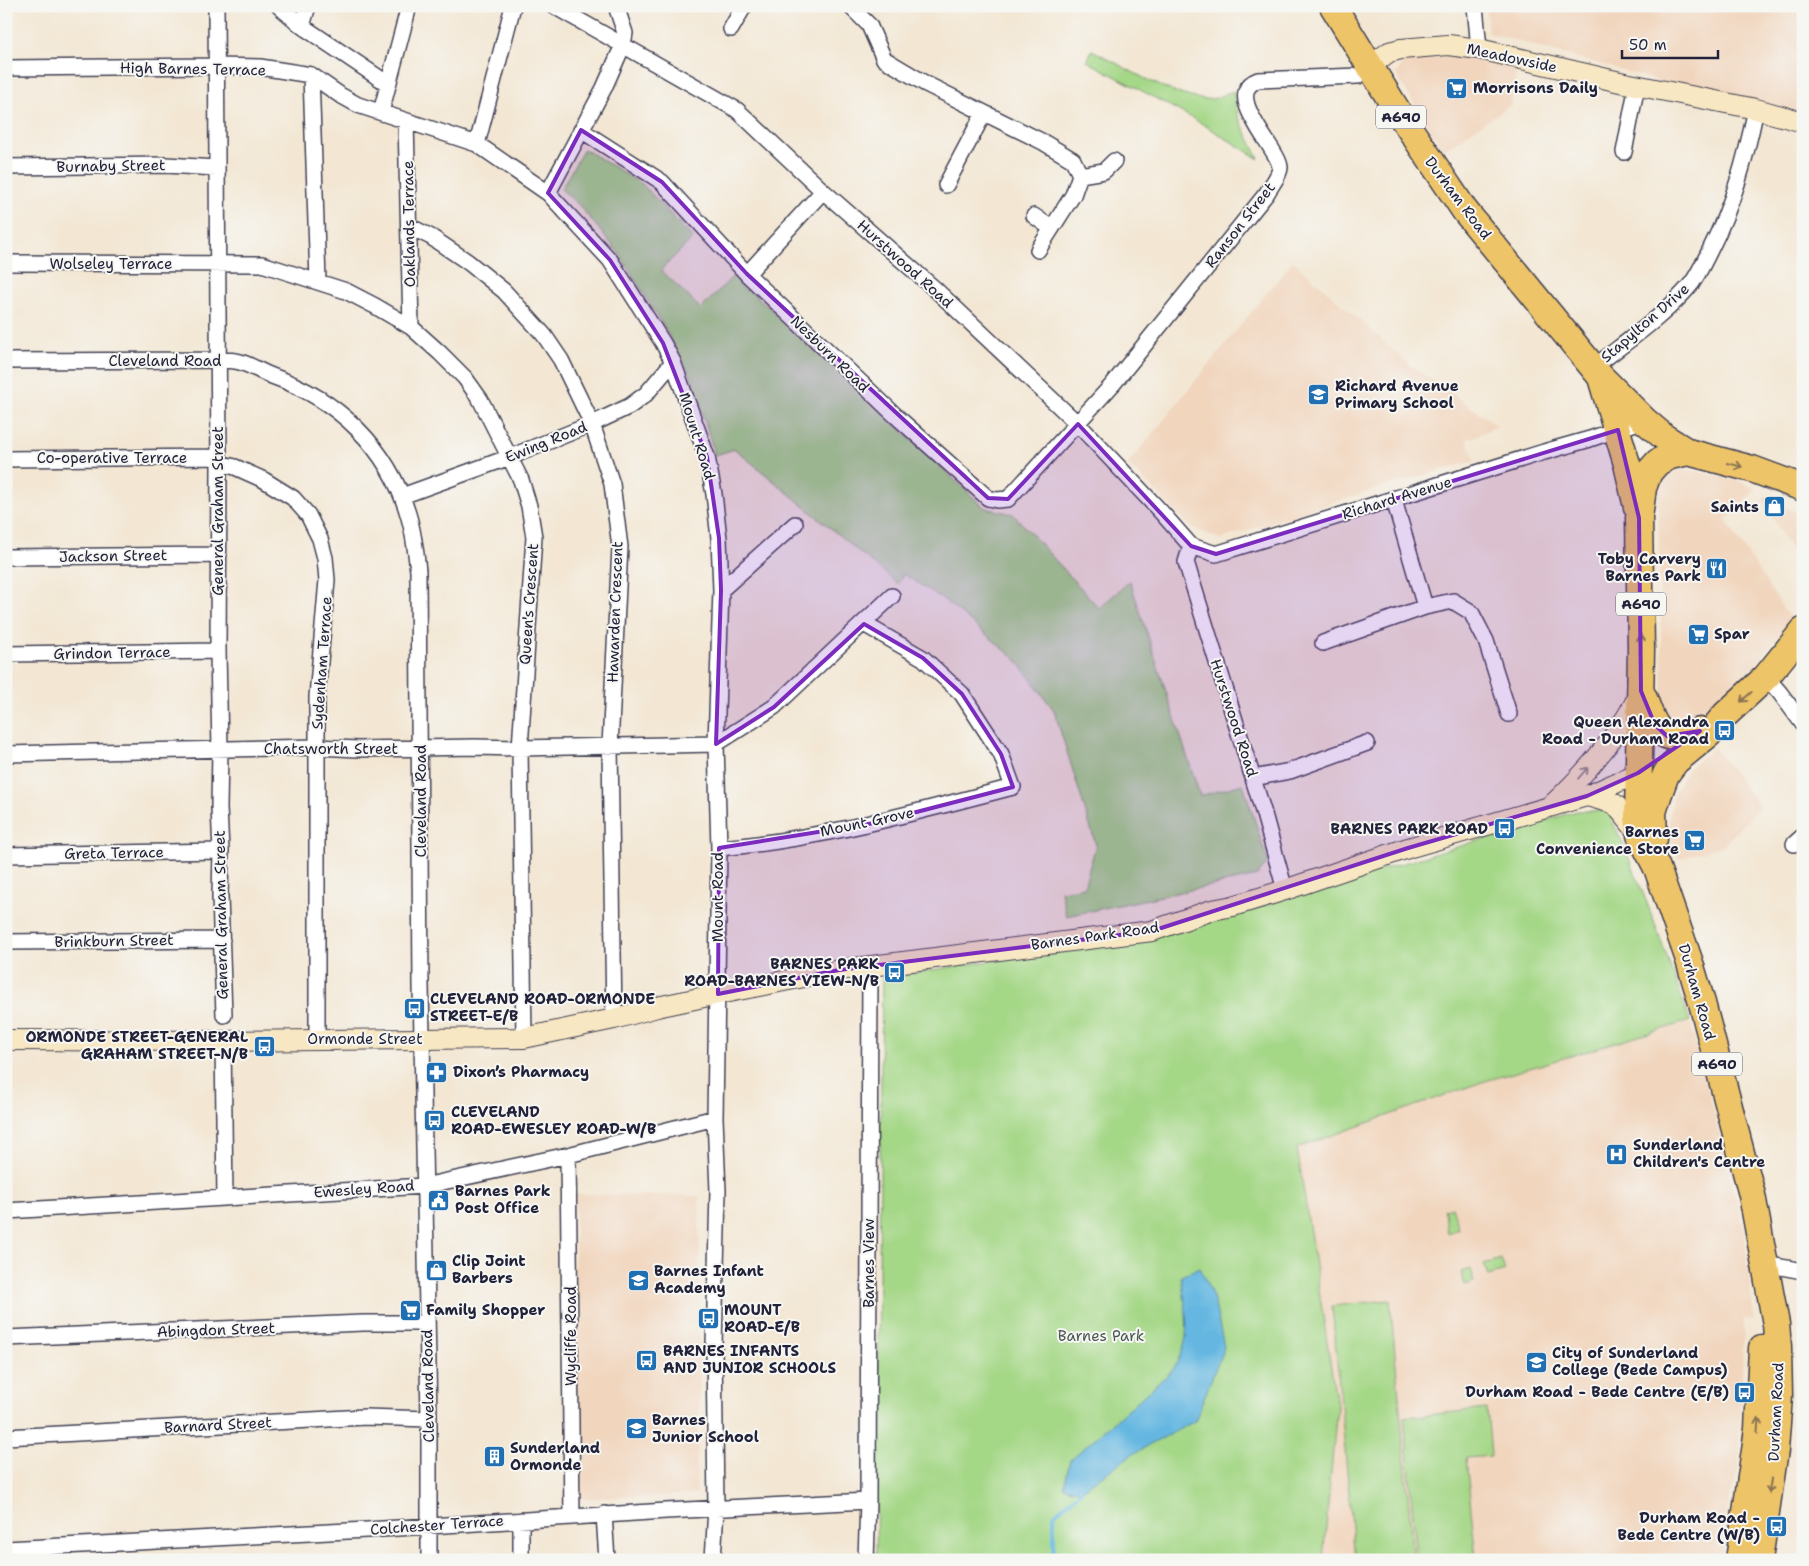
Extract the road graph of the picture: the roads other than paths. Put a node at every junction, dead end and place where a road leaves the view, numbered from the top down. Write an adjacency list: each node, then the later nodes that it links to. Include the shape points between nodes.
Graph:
1 (216, 6): 16 (street, General Graham Street)
2 (279, 6): 12 (street)
3 (308, 6): 12 (street)
4 (409, 6): 20 (street)
5 (513, 6): 28 (street)
6 (554, 6): 14 (street, Hurstwood Road)
7 (744, 6): 13 (street)
8 (850, 6): 24 (street, via 869,25 884,59)
9 (1333, 6): 17 (highway, Durham Road / A690)
10 (1475, 6): 15 (street)
11 (618, 13): 14 (street, via 625,33)
12 (302, 26): 20 (street)
13 (731, 29)
14 (623, 45): 27 (street); 35 (street, Hurstwood Road, via 737,110)
15 (1480, 49): 17 (street, Meadowside, via 1448,45 1401,49 1389,52); 21 (street, Meadowside)
16 (216, 66): 18 (street, High Barnes Terrace); 19 (street, High Barnes Terrace, via 260,67); 32 (street, General Graham Street)
17 (1370, 66): 49 (highway, Durham Road / A690, via 1465,210); 52 (street, Ranson Street, via 1358,76 1258,80 1249,86 1246,100 1259,131 1278,160 1278,176)
18 (6, 68)
19 (311, 75): 23 (street, High Barnes Terrace, via 345,98); 44 (street)
20 (388, 84): 23 (street)
21 (1637, 85): 22 (street, Meadowside); 29 (street)
22 (1756, 109): 26 (street, Meadowside); 49 (street, Stapylton Drive, via 1735,194 1693,282)
23 (381, 112): 25 (street, High Barnes Terrace)
24 (984, 113): 33 (street, via 1073,160); 34 (street)
25 (406, 121): 28 (street, High Barnes Terrace); 38 (street, Oaklands Terrace)
26 (1803, 122)
27 (581, 130): 36 (street); 43 (street, Nesburn Road, via 662,182)
28 (477, 144): 36 (street, High Barnes Terrace)
29 (1624, 152)
30 (1114, 161): 33 (street, via 1104,171)
31 (6, 167): 32 (street, Burnaby Street, via 166,165)
32 (216, 168): 42 (street, General Graham Street)
33 (1080, 175): 39 (street, via 1073,195)
34 (946, 185)
35 (823, 191): 43 (street); 52 (street, Hurstwood Road, via 936,290)
36 (548, 193): 48 (street, Mount Road, via 610,260)
37 (1034, 216): 39 (street)
38 (409, 226): 45 (street, Oaklands Terrace); 51 (street, Hawarden Crescent, via 468,262 526,314 561,360)
39 (1051, 228): 40 (street)
40 (1038, 250)
41 (6, 263): 42 (street, Wolseley Terrace)
42 (217, 263): 44 (street, Queen's Crescent, via 262,264); 46 (street, General Graham Street)
43 (746, 274): 52 (street, Nesburn Road, via 988,498 1008,499)
44 (318, 281): 45 (street, Queen's Crescent, via 346,291)
45 (411, 327): 55 (street, Queen's Crescent, via 465,378 480,399)
46 (218, 360): 47 (street, Cleveland Road); 57 (street, General Graham Street); 59 (street, Cleveland Road, via 240,362 326,402 365,436 391,473)
47 (6, 361)
48 (673, 362): 51 (street, Ewing Road, via 646,394 630,406); 66 (street, Mount Road, via 707,457 719,538)
49 (1598, 372): 50 (highway, Durham Road / A690); 53 (highway, Durham Road / A690)
50 (1644, 420): 53 (street, Richard Avenue); 54 (highway, Durham Road / A690)
51 (592, 424): 55 (street, Ewing Road); 82 (street, Hawarden Crescent, via 612,484 620,547)
52 (1078, 424): 63 (street, Hurstwood Road)
53 (1618, 430): 60 (street, Richard Avenue); 61 (highway, Durham Road / A690)
54 (1688, 452): 58 (highway, Durham Road / A690, one-way to 58, via 1752,469); 61 (highway, Durham Road / A690, via 1658,462 1649,472)
55 (510, 457): 59 (street, Ewing Road); 85 (street, Queen's Crescent, via 529,506 534,537)
56 (6, 459): 57 (street, Co-operative Terrace)
57 (219, 460): 64 (street, General Graham Street); 83 (street, Sydenham Terrace, via 286,493 301,506 320,539 327,580 317,697)
58 (1803, 488)
59 (402, 496): 84 (street, Cleveland Road, via 414,536 418,571)
60 (1394, 500): 63 (street, Richard Avenue, via 1216,554); 68 (street)
61 (1639, 518): 75 (highway, Durham Road / A690, one-way to 61)
62 (795, 524): 66 (street)
63 (1191, 546): 89 (street, Hurstwood Road, via 1186,562)
64 (219, 555): 65 (street, Jackson Street); 72 (street, General Graham Street)
65 (6, 558)
66 (722, 590): 81 (street, Mount Road)
67 (892, 596): 69 (street)
68 (1425, 607): 71 (street); 76 (street, via 1453,601 1471,612 1486,641)
69 (864, 624): 81 (street, via 774,707); 93 (street, Mount Grove, via 923,658 962,694 1001,754 1013,787 874,823 750,846)
70 (1803, 631): 74 (highway, Durham Road / A690)
71 (1323, 644)
72 (218, 651): 73 (street, Grindon Terrace); 86 (street, General Graham Street)
73 (6, 654)
74 (1766, 677): 77 (highway, Durham Road / A690, one-way to 77); 78 (street)
75 (1641, 691): 79 (highway, Durham Road / A690, via 1655,725 1667,736); 88 (highway, Durham Road / A690); 91 (street, Barnes Park Road, one-way to 75, via 1614,738)
76 (1509, 714)
77 (1725, 715): 79 (highway, Durham Road / A690); 96 (highway, Durham Road / A690, via 1666,774 1654,812)
78 (1803, 724)
79 (1700, 731): 88 (highway, Durham Road / A690)
80 (1367, 742): 89 (street, via 1290,771)
81 (716, 744): 82 (street, Chatsworth Street); 93 (street, Mount Road)
82 (610, 746): 85 (street, Chatsworth Street); 103 (street, Hawarden Crescent)
83 (317, 747): 84 (street, Chatsworth Street); 86 (street, Chatsworth Street); 105 (street, Sydenham Terrace)
84 (421, 748): 85 (street, Chatsworth Street); 106 (street, Cleveland Road)
85 (520, 748): 104 (street, Queen's Crescent)
86 (220, 750): 87 (street, Chatsworth Street); 94 (street, General Graham Street)
87 (6, 754)
88 (1638, 773): 90 (street, Barnes Park Road); 92 (highway, Durham Road / A690)
89 (1253, 778): 97 (street, Hurstwood Road)
90 (1588, 796): 91 (street, Barnes Park Road); 92 (street, A690, via 1615,804)
91 (1549, 808): 97 (street, Barnes Park Road, via 1408,848)
92 (1640, 835): 96 (highway, Durham Road / A690)
93 (719, 848): 101 (street, Mount Road)
94 (221, 851): 95 (street, Greta Terrace); 98 (street, General Graham Street)
95 (6, 855)
96 (1657, 868): 114 (highway, Durham Road / A690, via 1702,1004 1752,1195)
97 (1285, 890): 100 (street, Barnes Park Road, via 1152,931)
98 (222, 940): 99 (street, Brinkburn Street); 102 (street, General Graham Street)
99 (6, 942)
100 (870, 966): 101 (street, Barnes Park Road); 120 (street, Barnes View)
101 (718, 994): 103 (street, Ormonde Street); 109 (street, Mount Road)
102 (224, 1015)
103 (614, 1020): 104 (street, Ormonde Street)
104 (524, 1038): 106 (street, Ormonde Street)
105 (317, 1039): 106 (street, Ormonde Street); 108 (street, Ormonde Street)
106 (423, 1039): 111 (street, Cleveland Road)
107 (6, 1040): 108 (street, Ormonde Street)
108 (223, 1041): 112 (street)
109 (715, 1118): 110 (street, Ewesley Road); 121 (street, Mount Road, via 718,1191 714,1346)
110 (568, 1155): 111 (street, Ewesley Road); 123 (street, Wycliffe Road)
111 (424, 1186): 112 (street, Ewesley Road); 116 (street, Cleveland Road)
112 (225, 1198): 113 (street, Ewesley Road)
113 (6, 1211)
114 (1764, 1264): 115 (street); 132 (highway, Durham Road / A690, one-way to 114, via 1758,1429); 133 (highway, Durham Road / A690, one-way to 133, via 1776,1324 1779,1396 1775,1450)
115 (1803, 1271)
116 (427, 1323): 117 (street, Abingdon Street); 118 (street, Cleveland Road)
117 (6, 1338)
118 (429, 1419): 119 (street, Barnard Street, via 365,1417); 125 (street, Cleveland Road)
119 (6, 1437)
120 (868, 1501): 121 (street, Colchester Terrace); 131 (street, Barnes View)
121 (716, 1508): 122 (street, Colchester Terrace); 130 (street, Mount Road)
122 (604, 1514): 123 (street, Colchester Terrace); 129 (street)
123 (572, 1517): 124 (street, Colchester Terrace)
124 (521, 1520): 125 (street, Colchester Terrace); 128 (street)
125 (430, 1525): 126 (street, Colchester Terrace); 127 (street, Cleveland Road)
126 (6, 1549)
127 (429, 1560)
128 (521, 1560)
129 (607, 1560)
130 (713, 1560)
131 (866, 1560)
132 (1739, 1560)
133 (1759, 1560)

